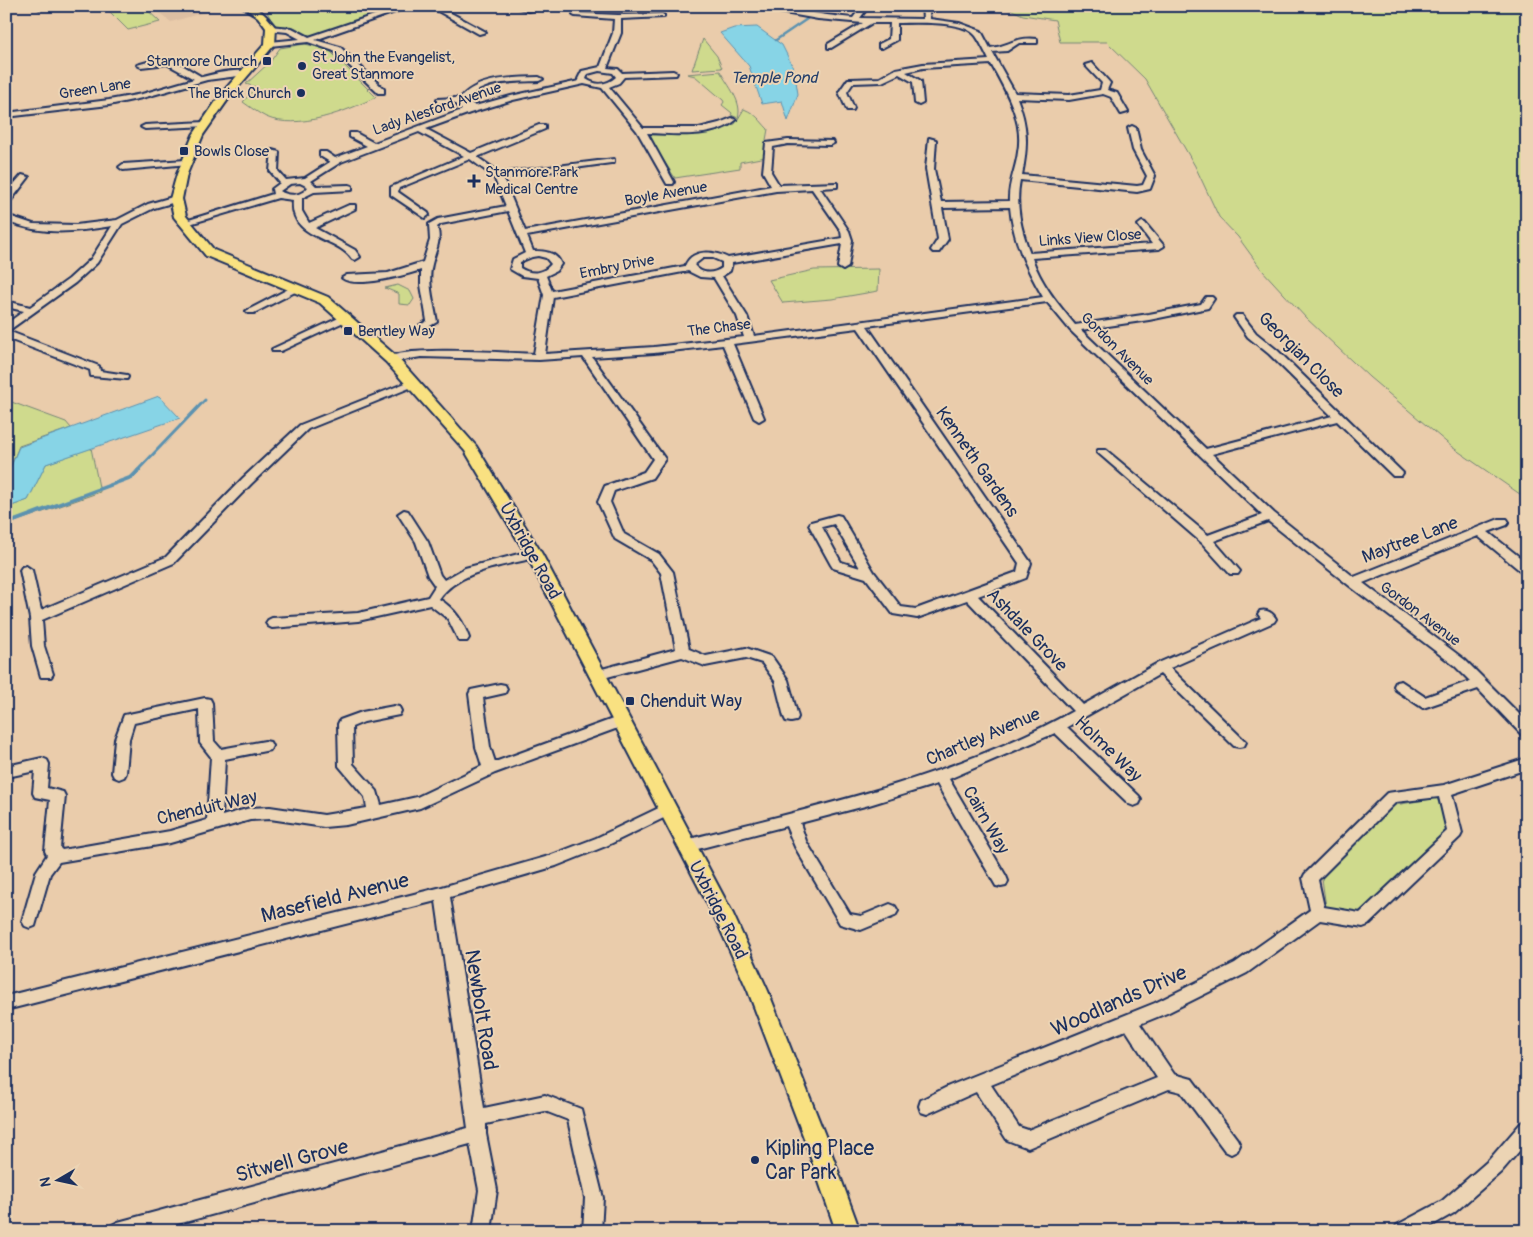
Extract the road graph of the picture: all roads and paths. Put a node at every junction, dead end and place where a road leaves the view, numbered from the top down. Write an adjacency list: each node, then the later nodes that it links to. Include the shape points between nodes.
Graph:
1 (246, 6): 17 (main road, via 261,15)
2 (409, 6): 19 (street)
3 (432, 6): 18 (street)
4 (516, 6): 5 (street, via 528,10)
5 (545, 6)
6 (748, 6): 9 (street, Gordon Avenue)
7 (866, 6): 13 (street)
8 (925, 6): 15 (street)
9 (791, 10): 13 (street, Gordon Avenue)
10 (575, 14): 12 (street)
11 (662, 16): 12 (street)
12 (618, 17): 28 (street, via 617,33)
13 (855, 20): 14 (street, Gordon Avenue)
14 (870, 21): 16 (street, Gordon Avenue); 22 (street)
15 (927, 21): 16 (street, Gordon Avenue); 24 (street, Gordon Avenue, via 971,28)
16 (894, 22): 23 (street, via 893,40)
17 (271, 28): 19 (street, via 289,30); 21 (main road)
18 (482, 32)
19 (308, 40): 21 (street); 37 (street, via 337,48)
20 (1034, 41): 24 (street, via 1012,42 1004,49)
21 (270, 44): 30 (main road)
22 (831, 46)
23 (882, 46)
24 (988, 50): 25 (street, Gordon Avenue)
25 (994, 62): 29 (street, via 923,66); 39 (street, Gordon Avenue)
26 (141, 65): 33 (street, via 171,62)
27 (1089, 65): 38 (street, via 1106,83)
28 (603, 69): 32 (street, via 615,71); 34 (street, via 585,73)
29 (899, 71): 42 (street, via 917,81); 43 (street, via 882,80 851,82 843,92)
30 (246, 72): 33 (street, Green Lane); 49 (main road)
31 (672, 73): 32 (street)
32 (620, 76): 35 (street, via 618,81)
33 (201, 80): 47 (street, Green Lane, via 142,96 81,107)
34 (584, 82): 35 (street); 36 (street, Lady Alesford Avenue)
35 (604, 86): 54 (street)
36 (546, 90): 45 (street, Lady Alesford Avenue); 45 (street, via 539,82 541,76 504,81 473,91 462,100)
37 (381, 91)
38 (1103, 91): 40 (street); 46 (street, via 1114,95)
39 (1012, 96): 40 (street); 68 (street, Gordon Avenue, via 1023,132 1023,150)
40 (1069, 98): 44 (street)
41 (440, 101): 45 (street, via 456,100)
42 (919, 103)
43 (850, 108)
44 (1075, 108)
45 (471, 110): 53 (street, Lady Alesford Avenue)
46 (1124, 112)
47 (6, 115)
48 (732, 120): 54 (street, via 707,129)
49 (205, 124): 50 (street); 63 (main road)
50 (145, 127)
51 (542, 127): 61 (street)
52 (1132, 128): 68 (street, via 1137,150 1151,176 1147,187 1137,189)
53 (420, 129): 58 (street, Lady Alesford Avenue); 61 (street)
54 (641, 130): 69 (street)
55 (353, 135): 58 (street)
56 (932, 140): 81 (street, via 930,169)
57 (830, 143): 75 (street, via 769,145 767,172)
58 (372, 146): 64 (street, Lady Alesford Avenue)
59 (275, 152): 70 (street, via 274,171)
60 (323, 154): 64 (street)
61 (472, 157): 67 (street); 84 (street, via 395,187 394,193)
62 (611, 161): 67 (street)
63 (186, 162): 65 (street); 78 (main road)
64 (336, 162): 71 (street, Lady Alesford Avenue)
65 (124, 167)
66 (25, 176): 79 (street)
67 (498, 176): 83 (street)
68 (1016, 177): 80 (street, Gordon Avenue)
69 (670, 182)
70 (284, 183): 71 (street, via 294,180); 76 (street, via 276,189)
71 (309, 185): 74 (street); 77 (street, Lady Alesford Avenue, via 306,194)
72 (834, 185): 73 (street, Boyle Avenue)
73 (814, 187): 75 (street, Boyle Avenue); 91 (street, via 845,231)
74 (350, 188)
75 (776, 188): 90 (street, Boyle Avenue)
76 (278, 195): 77 (street); 87 (street)
77 (298, 197): 89 (street, via 297,211)
78 (176, 198): 86 (street); 87 (main road, Uxbridge Road)
79 (6, 201)
80 (1012, 204): 81 (street); 94 (street, Gordon Avenue)
81 (938, 205): 92 (street, via 943,239)
82 (352, 207): 89 (street)
83 (510, 208): 90 (street); 97 (street, via 438,222 432,226 434,250)
84 (425, 215)
85 (6, 218): 86 (street, via 20,226 50,229)
86 (119, 222): 108 (street, via 94,261 72,282)
87 (183, 223): 103 (main road, Uxbridge Road, via 210,253)
88 (1142, 225): 94 (street, Links View Close, via 1159,246)
89 (309, 227): 95 (street, via 352,252)
90 (523, 234): 93 (street)
91 (847, 240): 96 (street); 98 (street)
92 (936, 250)
93 (530, 254): 101 (street, via 545,254 555,261 554,268); 101 (street, via 516,261 515,269 526,275)
94 (1026, 256): 105 (street, Gordon Avenue)
95 (355, 257)
96 (727, 262): 99 (street, via 715,255 702,256 691,261); 100 (street, via 727,268)
97 (427, 264): 102 (street, via 385,277); 113 (street, via 432,322)
98 (843, 267)
99 (690, 268): 100 (street, via 701,275); 104 (street, Embry Drive)
100 (716, 274): 117 (street, via 742,316)
101 (541, 275): 104 (street)
102 (347, 278)
103 (296, 288): 109 (street); 111 (main road, Uxbridge Road, via 324,300)
104 (549, 295): 121 (street)
105 (1049, 299): 112 (street, The Chase); 114 (street, Gordon Avenue)
106 (1209, 299): 114 (street, via 1205,306)
107 (6, 304): 108 (street)
108 (30, 310): 115 (street)
109 (251, 311)
110 (1239, 317): 125 (street, Georgian Close, via 1252,335)
111 (345, 318): 119 (street); 122 (main road, Uxbridge Road)
112 (861, 324): 117 (street, The Chase); 142 (street, Kenneth Gardens, via 1025,562 1022,575)
113 (425, 325)
114 (1073, 328): 128 (street, Gordon Avenue)
115 (6, 329)
116 (6, 334): 123 (street, via 95,368 95,374)
117 (750, 339): 118 (street, The Chase)
118 (727, 342): 120 (street, The Chase); 126 (street)
119 (277, 349)
120 (586, 355): 121 (street, The Chase); 148 (street, via 659,459 648,475 609,489 604,502 619,536 655,557 667,572)
121 (539, 357): 122 (street, The Chase, via 421,354)
122 (391, 359): 124 (main road, Uxbridge Road)
123 (123, 377)
124 (413, 384): 135 (main road, Uxbridge Road, via 471,449); 145 (street, via 304,427 170,560)
125 (1339, 417): 128 (street, Georgian Close); 129 (street, Georgian Close)
126 (759, 418)
127 (1102, 452): 134 (street)
128 (1202, 453): 131 (street, Gordon Avenue)
129 (1397, 473)
130 (404, 514): 141 (street, via 422,542 434,576)
131 (1270, 516): 134 (street); 140 (street, Gordon Avenue)
132 (1503, 522): 133 (street, Maytree Lane)
133 (1480, 532): 138 (street); 140 (street, Maytree Lane, via 1359,579)
134 (1206, 540): 137 (street)
135 (534, 554): 141 (street, via 469,571); 151 (main road, Uxbridge Road)
136 (26, 570): 145 (street)
137 (1234, 570)
138 (1527, 570)
139 (870, 575): 139 (street, Ashdale Grove, via 837,519 815,525 838,565); 142 (street, Ashdale Grove, via 897,611 917,614)
140 (1355, 584): 152 (street, Gordon Avenue, via 1460,663)
141 (442, 586): 143 (street)
142 (969, 595): 156 (street, Ashdale Grove)
143 (432, 600): 146 (street, via 358,617); 147 (street, via 457,620)
144 (1264, 614): 149 (street, Chartley Avenue, via 1270,619)
145 (36, 618): 150 (street, via 39,654)
146 (272, 623)
147 (463, 638)
148 (683, 652): 151 (street); 157 (street, via 705,661 746,653 767,660 781,680)
149 (1161, 667): 156 (street, Chartley Avenue); 161 (street)
150 (46, 674)
151 (596, 675): 158 (main road, Uxbridge Road)
152 (1480, 683): 153 (street, via 1423,703); 160 (street, Gordon Avenue)
153 (1401, 686)
154 (500, 689): 165 (street, via 476,694 483,747)
155 (394, 712): 172 (street, via 362,717 345,724 346,766 372,795)
156 (1082, 712): 159 (street, Chartley Avenue)
157 (791, 717)
158 (621, 721): 165 (street, Chenduit Way); 171 (main road, Uxbridge Road)
159 (1057, 726): 168 (street, Chartley Avenue); 170 (street, Holme Way)
160 (1527, 731)
161 (1238, 742)
162 (265, 746): 163 (street)
163 (218, 755): 167 (street, via 207,743 204,702 130,719 122,739); 174 (street)
164 (1527, 763): 169 (street)
165 (490, 769): 172 (street, Chenduit Way, via 420,802)
166 (12, 770): 176 (street, via 42,764 40,793 58,796 52,850)
167 (119, 773)
168 (940, 777): 173 (street, Chartley Avenue); 177 (street, Cairn Way)
169 (1444, 791): 180 (street, via 1392,797 1310,878); 180 (street, via 1454,833 1363,920)
170 (1134, 800)
171 (667, 810): 175 (main road, Uxbridge Road); 178 (street, Masefield Avenue, via 551,862)
172 (375, 811): 174 (street, Chenduit Way, via 324,821 270,813)
173 (791, 819): 175 (street, Chartley Avenue); 179 (street, via 800,843 845,919 861,923)
174 (214, 822): 176 (street, Chenduit Way, via 170,837 60,856)
175 (686, 846): 193 (main road, Uxbridge Road, via 726,920 758,991)
176 (56, 854): 181 (street, via 43,872)
177 (1001, 881)
178 (442, 893): 182 (street, Masefield Avenue); 187 (street, Newbolt Road)
179 (890, 911)
180 (1318, 913): 183 (street, Woodlands Drive, via 1241,968 1161,1008)
181 (30, 921)
182 (6, 1003)
183 (1128, 1020): 184 (street); 185 (street, Woodlands Drive)
184 (1169, 1081): 185 (street, via 1028,1139 1013,1134); 189 (street, via 1186,1085)
185 (980, 1084): 186 (street, Woodlands Drive)
186 (927, 1106)
187 (477, 1126): 190 (street, Sitwell Grove); 191 (street, Newbolt Road, via 488,1190); 192 (street, Sitwell Grove, via 545,1103 575,1115 594,1198)
188 (1527, 1130): 194 (street, via 1495,1166 1448,1207)
189 (1231, 1145)
190 (118, 1231)
191 (482, 1231)
192 (592, 1231)
193 (848, 1231)
194 (1403, 1231)

